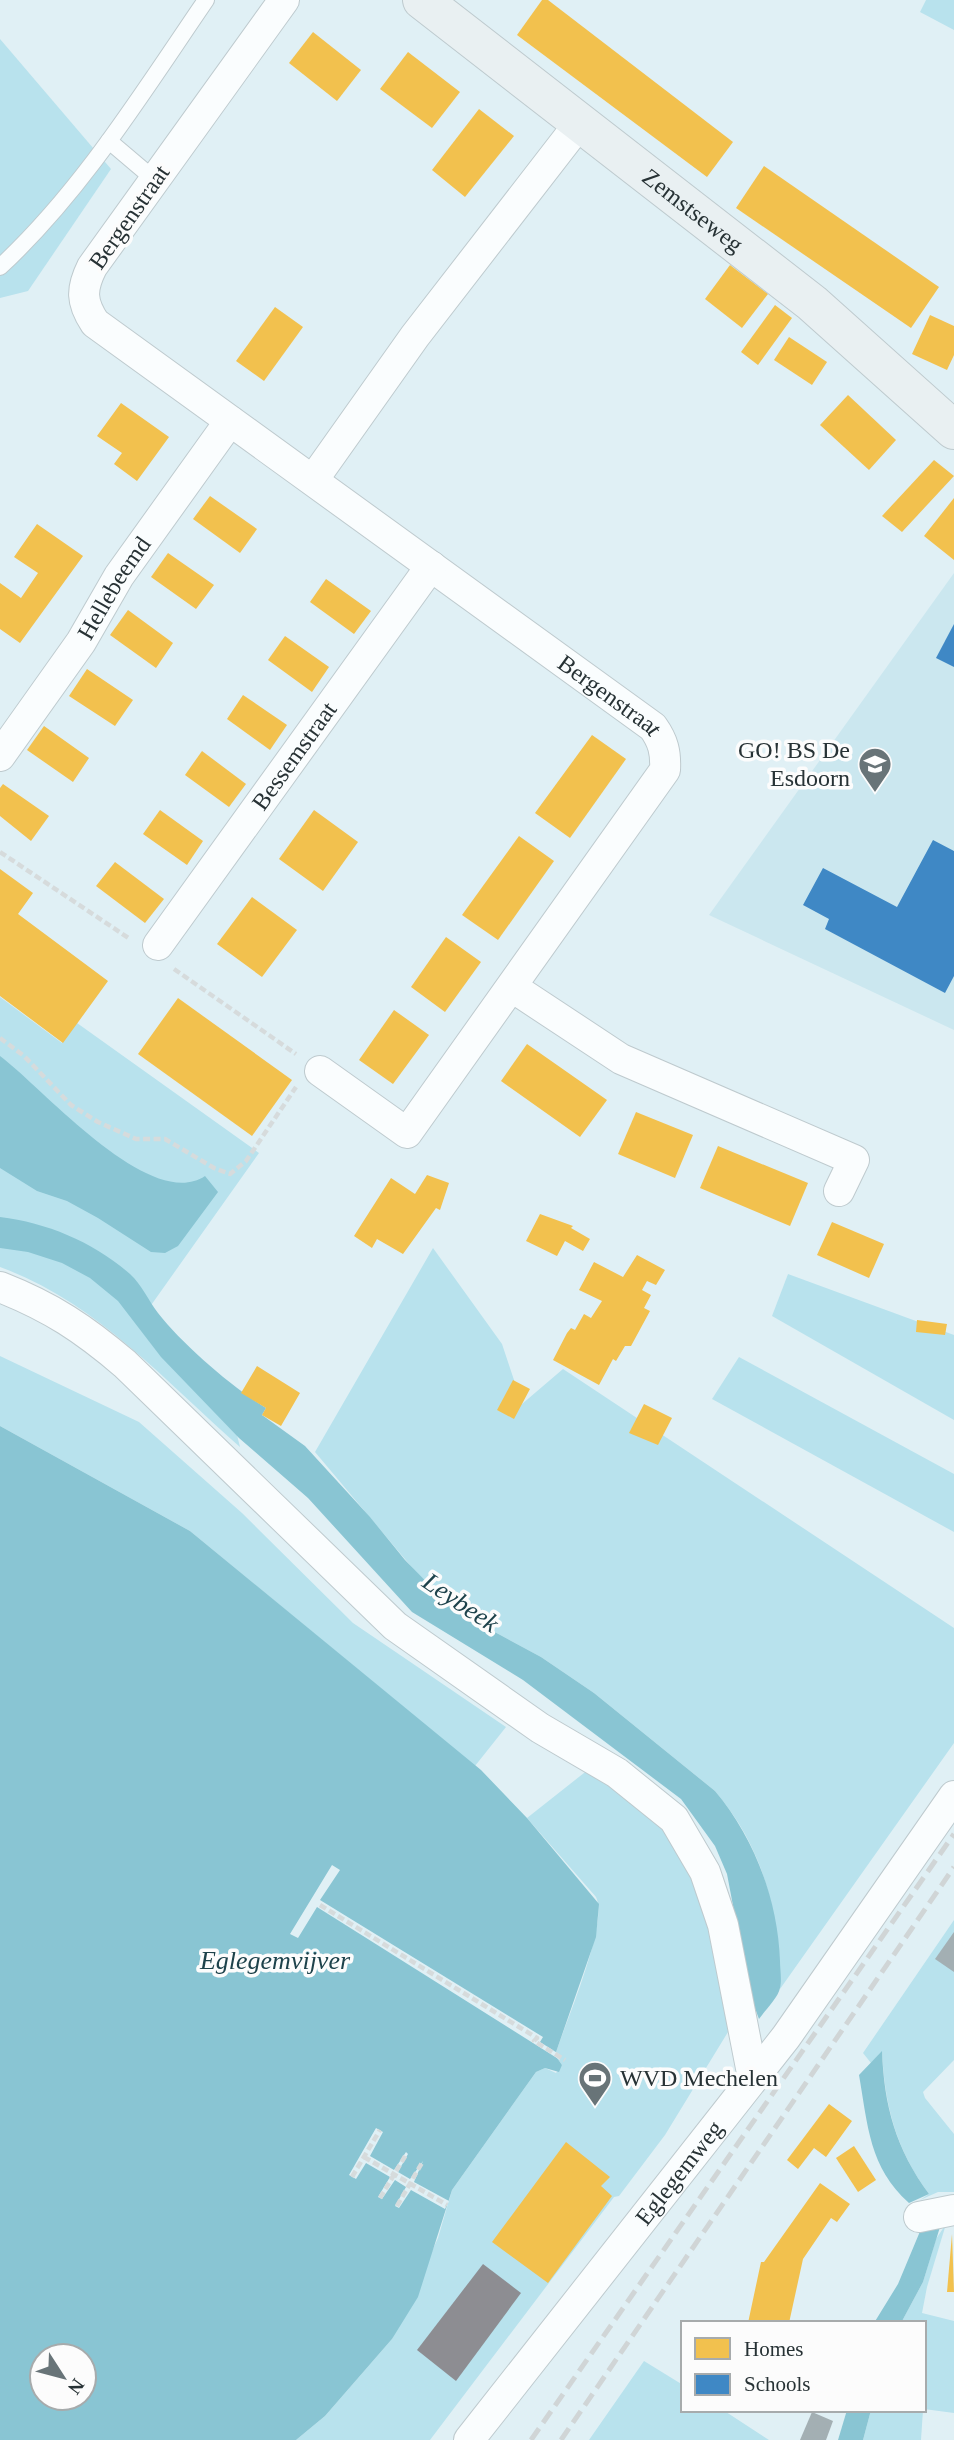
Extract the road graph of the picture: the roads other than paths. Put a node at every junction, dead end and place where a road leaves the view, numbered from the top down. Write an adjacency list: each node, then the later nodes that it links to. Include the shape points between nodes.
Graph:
1 (206, 0): 5 (lane)
2 (284, 0): 6 (street, Bergenstraat)
3 (422, 0): 4 (street, Zemstseweg)
4 (579, 124): 9 (street, Zemstseweg, via 812,303); 10 (street, via 415,336)
5 (109, 141): 6 (lane); 7 (lane, via 38,231)
6 (155, 180): 8 (street, Bergenstraat, via 92,267 82,287 84,307 95,323)
7 (0, 267)
8 (230, 421): 10 (street, Bergenstraat); 12 (street, Hellebeemd, via 119,576 81,642)
9 (954, 430)
10 (313, 480): 11 (street, Bergenstraat)
11 (432, 566): 13 (street, Bessemstraat); 14 (street, Bergenstraat, via 653,727 666,754 665,770)
12 (0, 756)
13 (158, 945)
14 (512, 987): 15 (street, Bergenstraat, via 407,1133); 16 (street, via 621,1059 855,1160)
15 (320, 1071)
16 (839, 1191)
17 (0, 1287): 19 (street, via 44,1304 125,1364 396,1626 540,1728 617,1773 674,1819 705,1872 723,1925)
18 (954, 1796): 19 (street, Eglegemweg)
19 (753, 2078): 22 (street, Eglegemweg)
20 (954, 2210): 21 (street)
21 (919, 2217)
22 (469, 2440)

